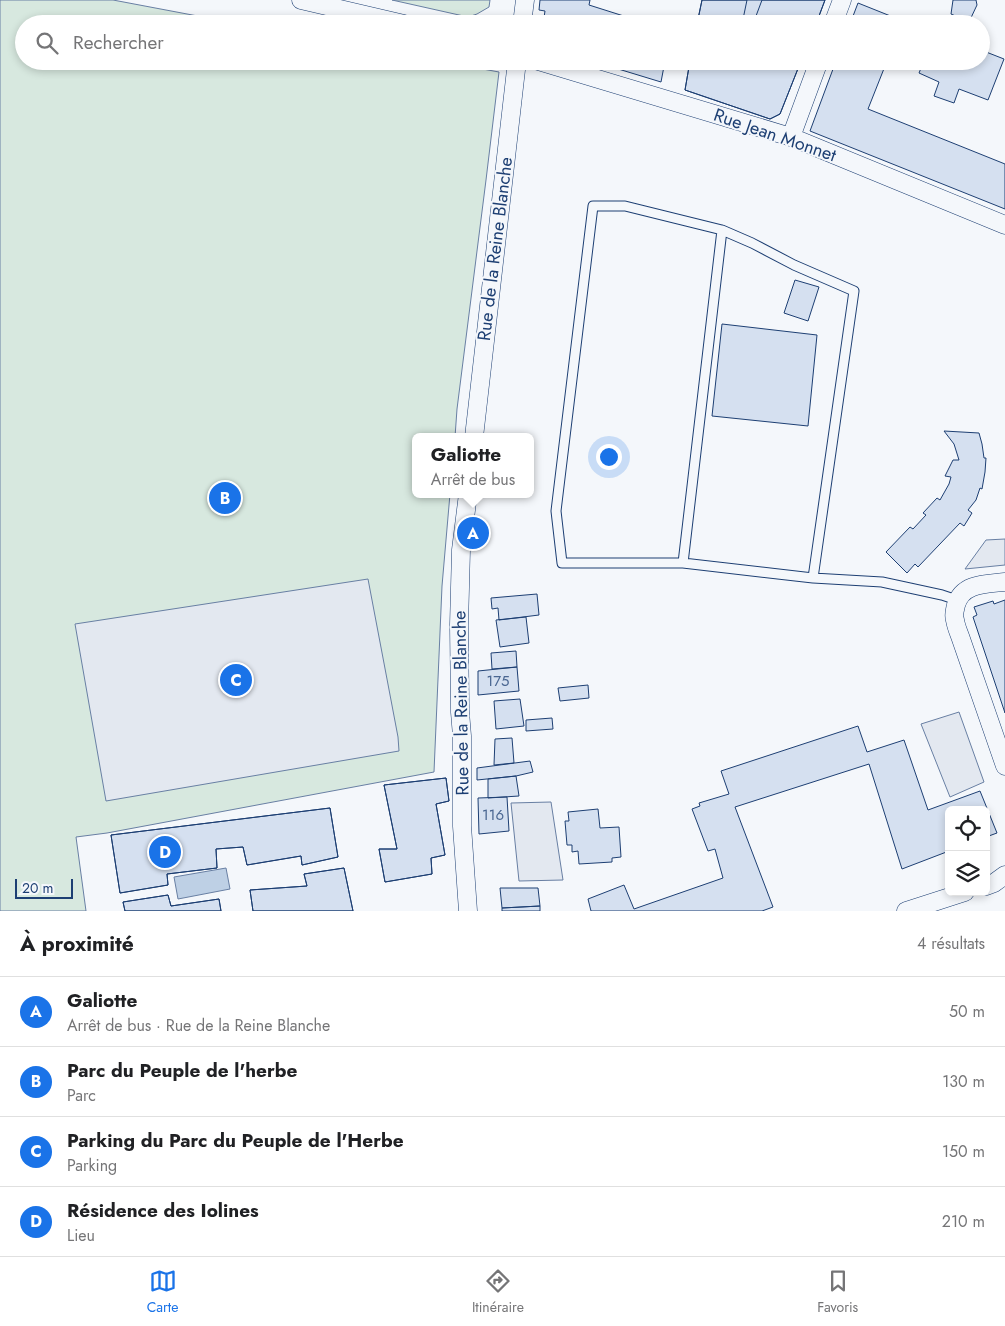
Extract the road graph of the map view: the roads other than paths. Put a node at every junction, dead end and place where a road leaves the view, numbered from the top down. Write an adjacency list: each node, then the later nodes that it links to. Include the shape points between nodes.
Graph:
1 (301, 0): 4 (street)
2 (525, 0): 5 (street)
3 (842, 0): 6 (street)
4 (365, 15)
5 (523, 15)
6 (836, 15)
7 (516, 70): 13 (street, Rue de la Reine Blanche)
8 (568, 70): 10 (street, Rue Jean Monnet)
9 (816, 70): 10 (street)
10 (791, 137): 11 (street, Rue Jean Monnet)
11 (1005, 225)
12 (722, 230): 15 (lane); 15 (lane, via 625,206 593,206 556,510 562,563); 16 (lane, via 854,291)
13 (474, 433)
14 (468, 498): 23 (street, Rue de la Reine Blanche, via 459,625 462,826)
15 (683, 563): 16 (lane)
16 (813, 578): 18 (lane, via 882,582)
17 (1005, 582): 18 (street, via 978,584 964,591)
18 (957, 600): 19 (street, via 954,620)
19 (1005, 766)
20 (1005, 875): 21 (street)
21 (990, 884)
22 (953, 896): 24 (street)
23 (468, 911)
24 (906, 911)

